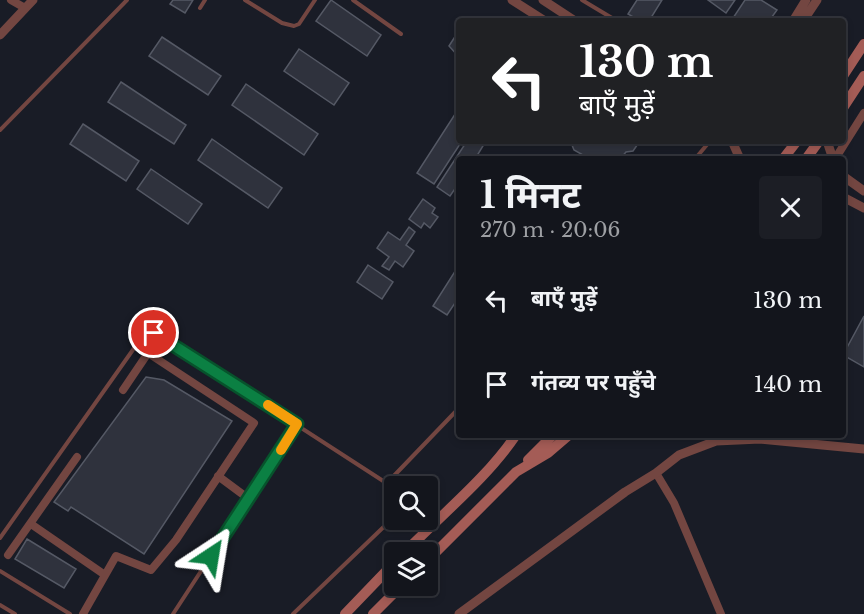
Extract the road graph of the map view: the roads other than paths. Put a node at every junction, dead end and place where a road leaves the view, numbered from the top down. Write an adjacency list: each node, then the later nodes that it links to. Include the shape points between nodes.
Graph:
1 (11, 0): 12 (street)
2 (33, 0): 12 (street)
3 (127, 0): 26 (lane)
4 (205, 0): 13 (lane)
5 (245, 0): 6 (lane, via 294,26)
6 (315, 0)
7 (353, 0): 19 (lane)
8 (512, 0): 14 (street)
9 (543, 0): 15 (street)
10 (582, 0): 16 (lane)
11 (813, 0): 17 (street); 18 (street)
12 (25, 8): 20 (street)
13 (200, 8)
14 (540, 18)
15 (570, 18)
16 (612, 18)
17 (796, 18)
18 (804, 18)
19 (400, 34)
20 (0, 35)
21 (864, 44): 22 (main road)
22 (846, 71)
23 (864, 76): 24 (main road)
24 (846, 103)
25 (864, 113): 27 (street)
26 (0, 130)
27 (846, 141)
28 (708, 144): 30 (lane)
29 (795, 144): 31 (main road)
30 (698, 156)
31 (785, 156)
32 (846, 178): 33 (street)
33 (864, 191)
34 (846, 199): 35 (street)
35 (864, 208)
36 (123, 390): 46 (street, via 148,353 254,423)
37 (456, 411): 47 (lane)
38 (297, 424): 48 (lane); 49 (lane); 54 (lane, via 161,337 147,334)
39 (515, 438): 50 (main road)
40 (550, 438): 44 (main road)
41 (565, 438): 44 (main road)
42 (864, 449): 45 (street, via 760,439 716,441 679,455)
43 (77, 458): 51 (street)
44 (516, 472): 56 (main road)
45 (656, 473): 70 (street); 71 (street, via 674,503)
46 (218, 476): 49 (street); 60 (street, via 176,540 150,570 116,556)
47 (394, 476)
48 (384, 481)
49 (249, 499): 66 (lane)
50 (438, 512)
51 (31, 524): 57 (street); 60 (street)
52 (384, 527): 67 (lane)
53 (422, 530): 55 (main road)
54 (0, 538)
55 (413, 542)
56 (438, 550)
57 (8, 555)
58 (0, 571): 64 (lane)
59 (384, 573): 68 (main road)
60 (105, 575): 65 (street)
61 (391, 596): 69 (main road)
62 (0, 605): 63 (lane)
63 (15, 614)
64 (70, 614)
65 (83, 614)
66 (173, 614)
67 (293, 614)
68 (345, 614)
69 (373, 614)
70 (459, 614)
71 (721, 614)

